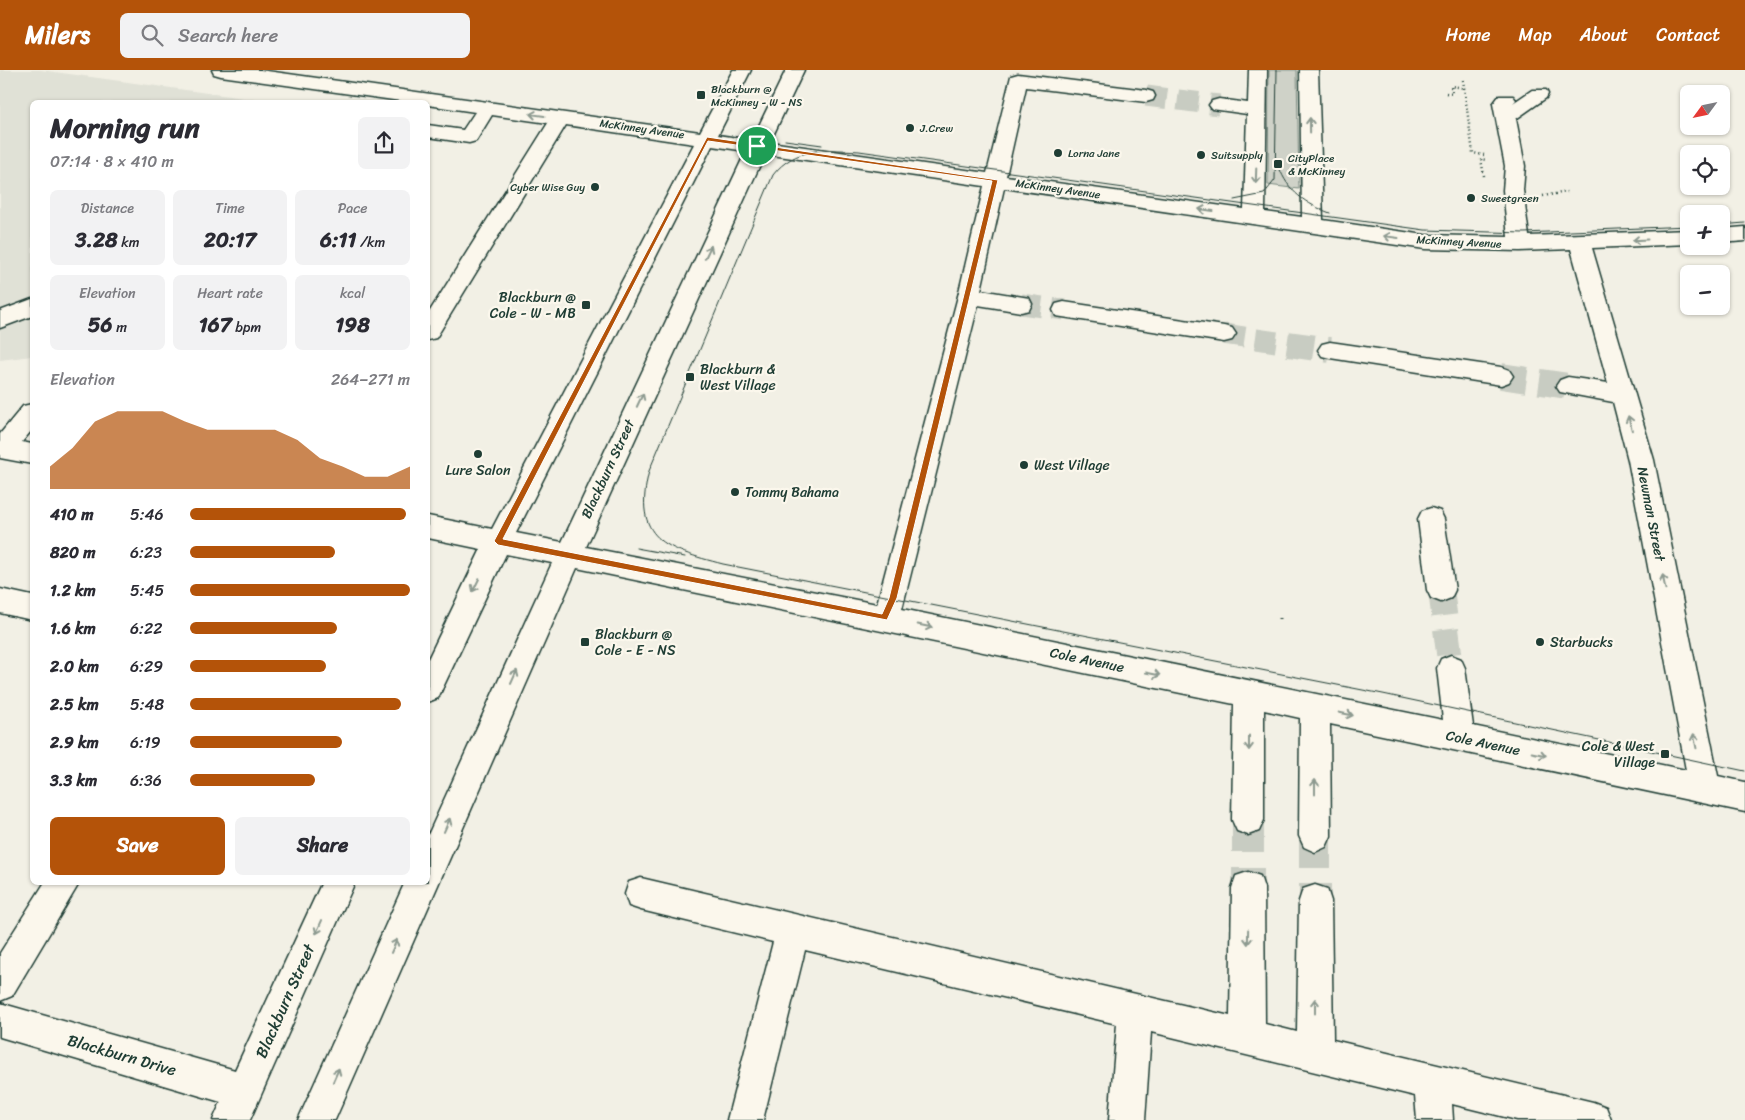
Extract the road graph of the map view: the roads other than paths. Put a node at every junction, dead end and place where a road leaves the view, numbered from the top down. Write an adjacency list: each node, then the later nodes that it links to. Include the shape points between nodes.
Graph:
1 (221, 70): 7 (street, McKinney Avenue)
2 (742, 70): 16 (street)
3 (795, 70): 17 (street, Blackburn Street)
4 (1258, 70): 13 (street)
5 (1309, 70): 20 (street, one-way to 5)
6 (1034, 76): 9 (street); 18 (street, via 1018,80)
7 (321, 84): 10 (street); 12 (street, McKinney Avenue)
8 (1539, 94): 25 (street, via 1506,108 1515,166 1513,190)
9 (1146, 96)
10 (308, 100)
11 (1219, 105): 13 (street)
12 (487, 108): 14 (street, McKinney Avenue, one-way to 12); 15 (street, via 470,137)
13 (1258, 110): 19 (street, one-way to 19)
14 (561, 118): 16 (street, McKinney Avenue); 31 (street)
15 (430, 131)
16 (707, 139): 17 (street, McKinney Avenue); 42 (street)
17 (757, 146): 18 (street, McKinney Avenue); 43 (street, Blackburn Street, one-way to 17)
18 (995, 180): 19 (street, McKinney Avenue, one-way to 18); 26 (street)
19 (1254, 217): 20 (street, McKinney Avenue)
20 (1314, 226): 25 (street, McKinney Avenue, one-way to 20, via 1450,244)
21 (1745, 234): 22 (street)
22 (1730, 235)
23 (1680, 237): 24 (street, McKinney Avenue, one-way to 24)
24 (1580, 243): 25 (street, McKinney Avenue); 36 (street, Newman Street)
25 (1520, 244)
26 (969, 296): 27 (street); 47 (street, via 893,598)
27 (1021, 304)
28 (30, 308): 30 (street)
29 (1064, 310): 32 (street)
30 (0, 320)
31 (430, 329)
32 (1224, 334)
33 (1330, 350): 34 (street)
34 (1502, 376)
35 (1568, 386): 36 (street)
36 (1623, 395): 53 (street, Newman Street, one-way to 36, via 1640,460)
37 (30, 415): 38 (street)
38 (1, 448): 39 (street)
39 (30, 454)
40 (1432, 519): 44 (street)
41 (430, 527): 42 (street, Cole Avenue)
42 (498, 541): 43 (street, Cole Avenue); 49 (street, one-way to 49)
43 (568, 555): 47 (street, Cole Avenue); 57 (street, Blackburn Street, one-way to 43)
44 (1441, 590)
45 (0, 602): 46 (street)
46 (30, 608)
47 (884, 618): 50 (street, Cole Avenue, one-way to 50)
48 (1451, 668): 52 (street)
49 (430, 684)
50 (1249, 694): 51 (street, Cole Avenue); 55 (street, one-way to 55)
51 (1314, 708): 52 (street, Cole Avenue, one-way to 52); 56 (street, one-way to 51)
52 (1460, 738): 53 (street, Cole Avenue, one-way to 53)
53 (1705, 789): 54 (street, Cole Avenue)
54 (1745, 797)
55 (1248, 820)
56 (1315, 836)
57 (430, 866)
58 (62, 885): 65 (street)
59 (338, 885): 71 (street, Blackburn Street, one-way to 71)
60 (421, 885): 72 (street, one-way to 60)
61 (1248, 888): 68 (street, one-way to 68)
62 (641, 894): 64 (street)
63 (1315, 901): 69 (street, one-way to 63)
64 (793, 931): 66 (street); 73 (street)
65 (0, 984)
66 (1135, 1012): 68 (street); 74 (street)
67 (0, 1020): 71 (street, Blackburn Drive)
68 (1247, 1038): 69 (street)
69 (1316, 1054): 70 (street)
70 (1432, 1082): 75 (street); 76 (street)
71 (238, 1105)
72 (316, 1120)
73 (745, 1120)
74 (1127, 1120)
75 (1435, 1120)
76 (1592, 1120)

